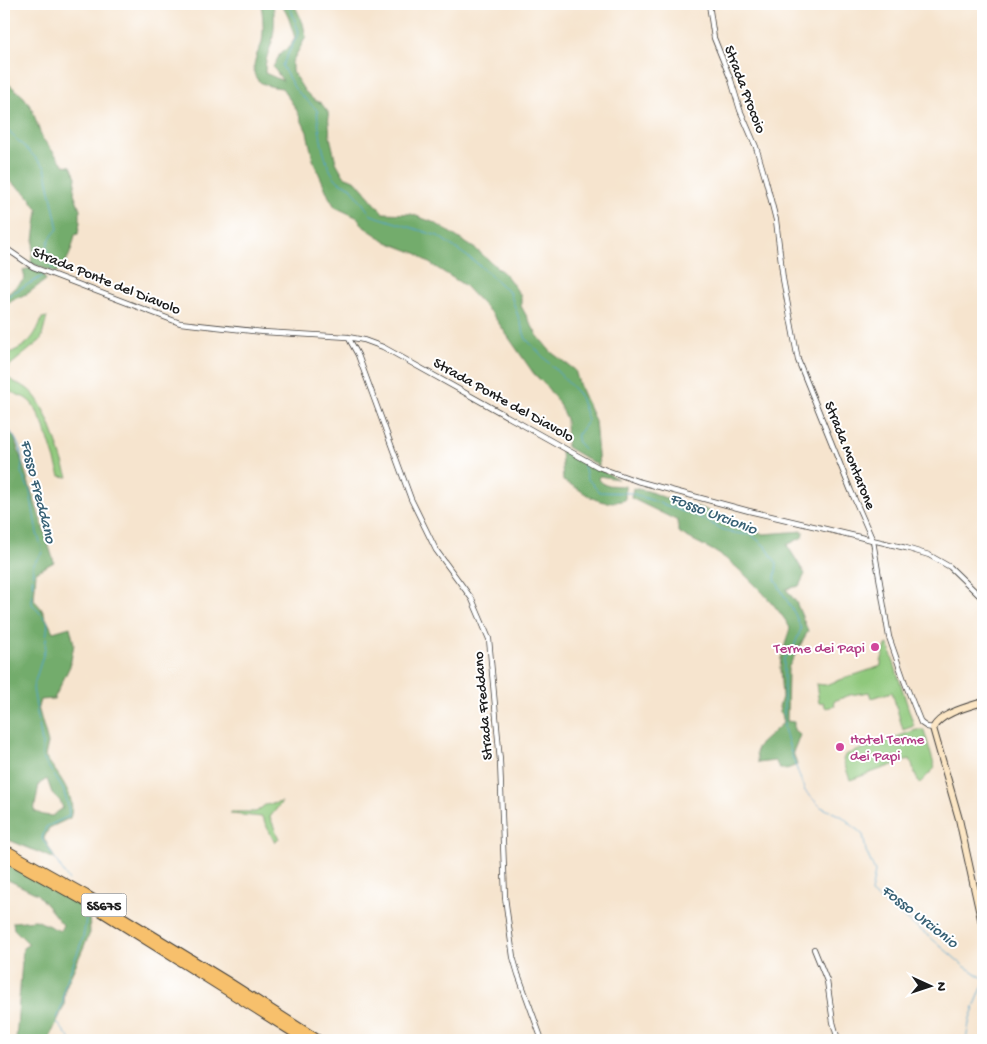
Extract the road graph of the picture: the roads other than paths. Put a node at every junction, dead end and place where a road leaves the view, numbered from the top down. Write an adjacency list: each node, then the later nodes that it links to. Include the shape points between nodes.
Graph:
1 (709, 4): 2 (street, Strada Procoio, via 714,38)
2 (766, 181): 5 (street, Strada Montarone, via 776,220 798,360)
3 (4, 247): 4 (street, Strada Ponte del Diavolo, via 33,267 180,323)
4 (348, 337): 5 (street, Strada Ponte del Diavolo, via 383,347 602,468 637,481); 15 (street, Strada Freddano, via 358,355 411,499 436,550 472,600 489,639 500,761 505,897 513,958)
5 (873, 541): 6 (street, Strada Ponte del Diavolo, via 929,555 950,567); 8 (street, Strada Montarone, via 890,637 921,723)
6 (983, 599)
7 (983, 702): 8 (street, via 943,718)
8 (932, 728): 10 (street, via 958,819)
9 (7, 854): 12 (highway, SS675, via 86,894)
10 (983, 928)
11 (814, 949): 16 (street, via 827,980)
12 (195, 965): 13 (highway, SS675); 14 (highway, SS675)
13 (306, 1040)
14 (318, 1040)
15 (542, 1040)
16 (838, 1040)

